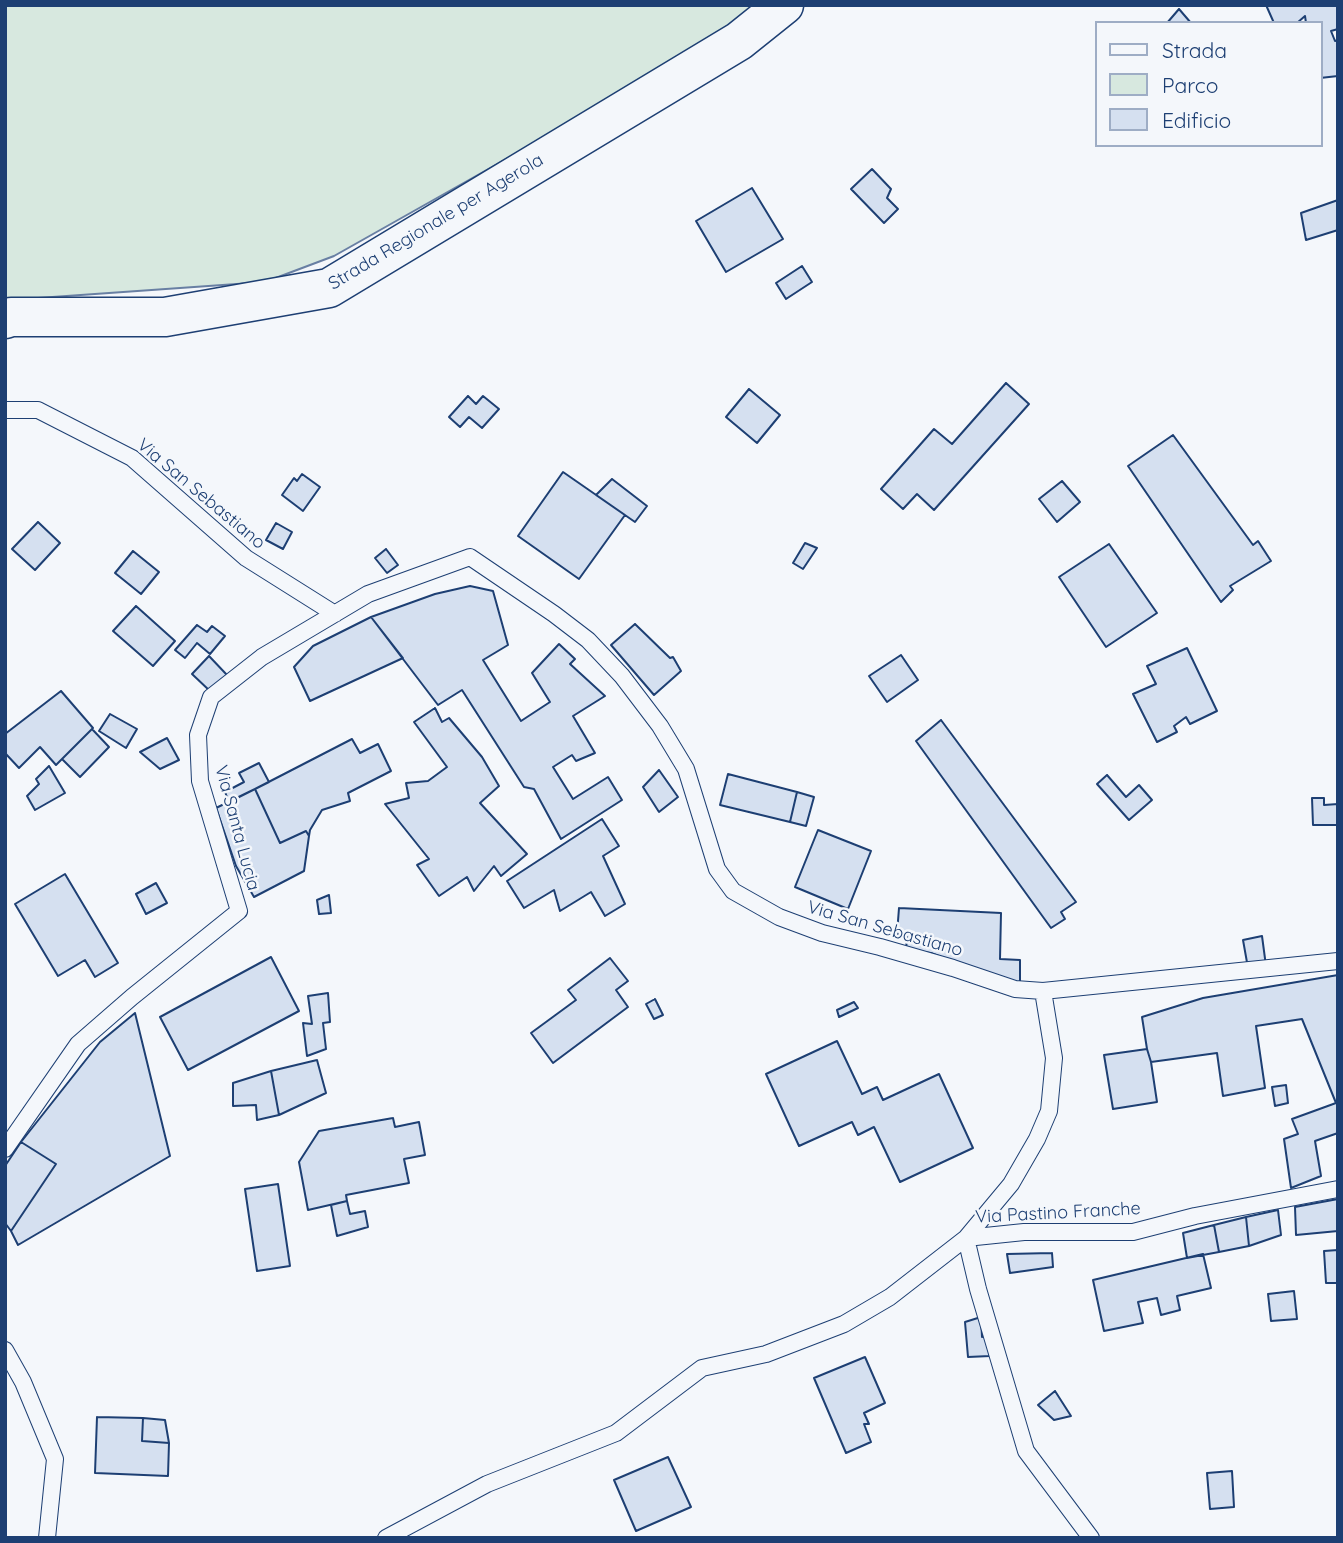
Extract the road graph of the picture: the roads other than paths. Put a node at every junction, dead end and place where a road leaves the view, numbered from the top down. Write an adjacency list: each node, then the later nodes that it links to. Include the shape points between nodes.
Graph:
1 (784, 5): 2 (main road, Strada Regionale per Agerola, via 739,41 329,288 165,317)
2 (5, 320)
3 (5, 410): 4 (lane, Via San Sebastiano, via 38,410 132,458 246,558)
4 (335, 614): 6 (lane, Via San Sebastiano, via 368,594 470,557 589,640 622,676 686,769 716,869 733,891 779,917 822,933 1015,989); 7 (lane, Via Santa Lucia, via 261,657 211,697 202,722 198,735 200,781 239,911 78,1044)
5 (1338, 961): 6 (lane, Via San Sebastiano)
6 (1043, 991): 9 (lane, Via Pastino Franche, via 1054,1058 1049,1111 1011,1184)
7 (5, 1149)
8 (1338, 1189): 9 (lane, Via Pastino Franche, via 1133,1232 1024,1232)
9 (966, 1238): 12 (lane, via 890,1297 844,1324 766,1354 702,1368 616,1433 487,1484); 13 (lane, via 1026,1451)
10 (5, 1350): 11 (lane, via 55,1459)
11 (47, 1538)
12 (386, 1538)
13 (1091, 1538)

